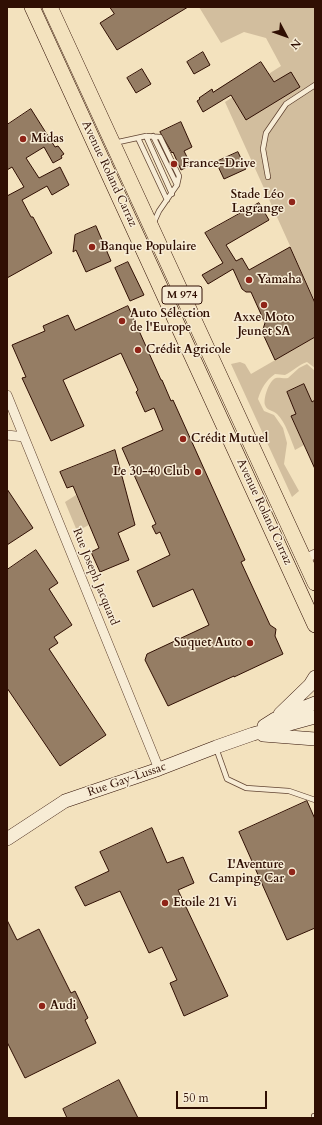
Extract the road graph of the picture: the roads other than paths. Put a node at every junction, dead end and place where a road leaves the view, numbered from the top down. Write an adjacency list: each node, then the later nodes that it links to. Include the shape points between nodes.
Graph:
1 (32, 7): 16 (main road, Avenue Roland Carraz / M 974)
2 (50, 7): 6 (main road, Avenue Roland Carraz / M 974)
3 (315, 85): 7 (lane, via 286,104 266,133 263,149)
4 (146, 136): 5 (lane); 8 (lane); 8 (lane, via 160,137 179,176)
5 (138, 138): 6 (lane); 9 (lane)
6 (113, 144): 10 (main road, Avenue Roland Carraz / M 974)
7 (268, 177)
8 (172, 194): 9 (lane)
9 (168, 200): 10 (lane)
10 (151, 228): 14 (main road, Avenue Roland Carraz / M 974)
11 (7, 395): 13 (street, Rue Joseph Jacquard)
12 (7, 435): 13 (street)
13 (24, 437): 24 (street, Rue Joseph Jacquard)
14 (310, 557): 15 (main road, Avenue Roland Carraz / M 974)
15 (315, 583)
16 (315, 625)
17 (315, 678): 20 (main road)
18 (315, 704): 20 (main road, Rue Gay-Lussac)
19 (315, 717): 21 (main road, Rue Gay-Lussac)
20 (275, 719): 21 (main road, Rue Gay-Lussac)
21 (253, 734): 22 (main road); 23 (main road, Rue Gay-Lussac)
22 (315, 739)
23 (216, 747): 24 (main road, Rue Gay-Lussac); 25 (lane, via 227,779 246,788 289,791)
24 (159, 769): 26 (main road, Rue Gay-Lussac, via 56,806)
25 (315, 800)
26 (7, 839)

